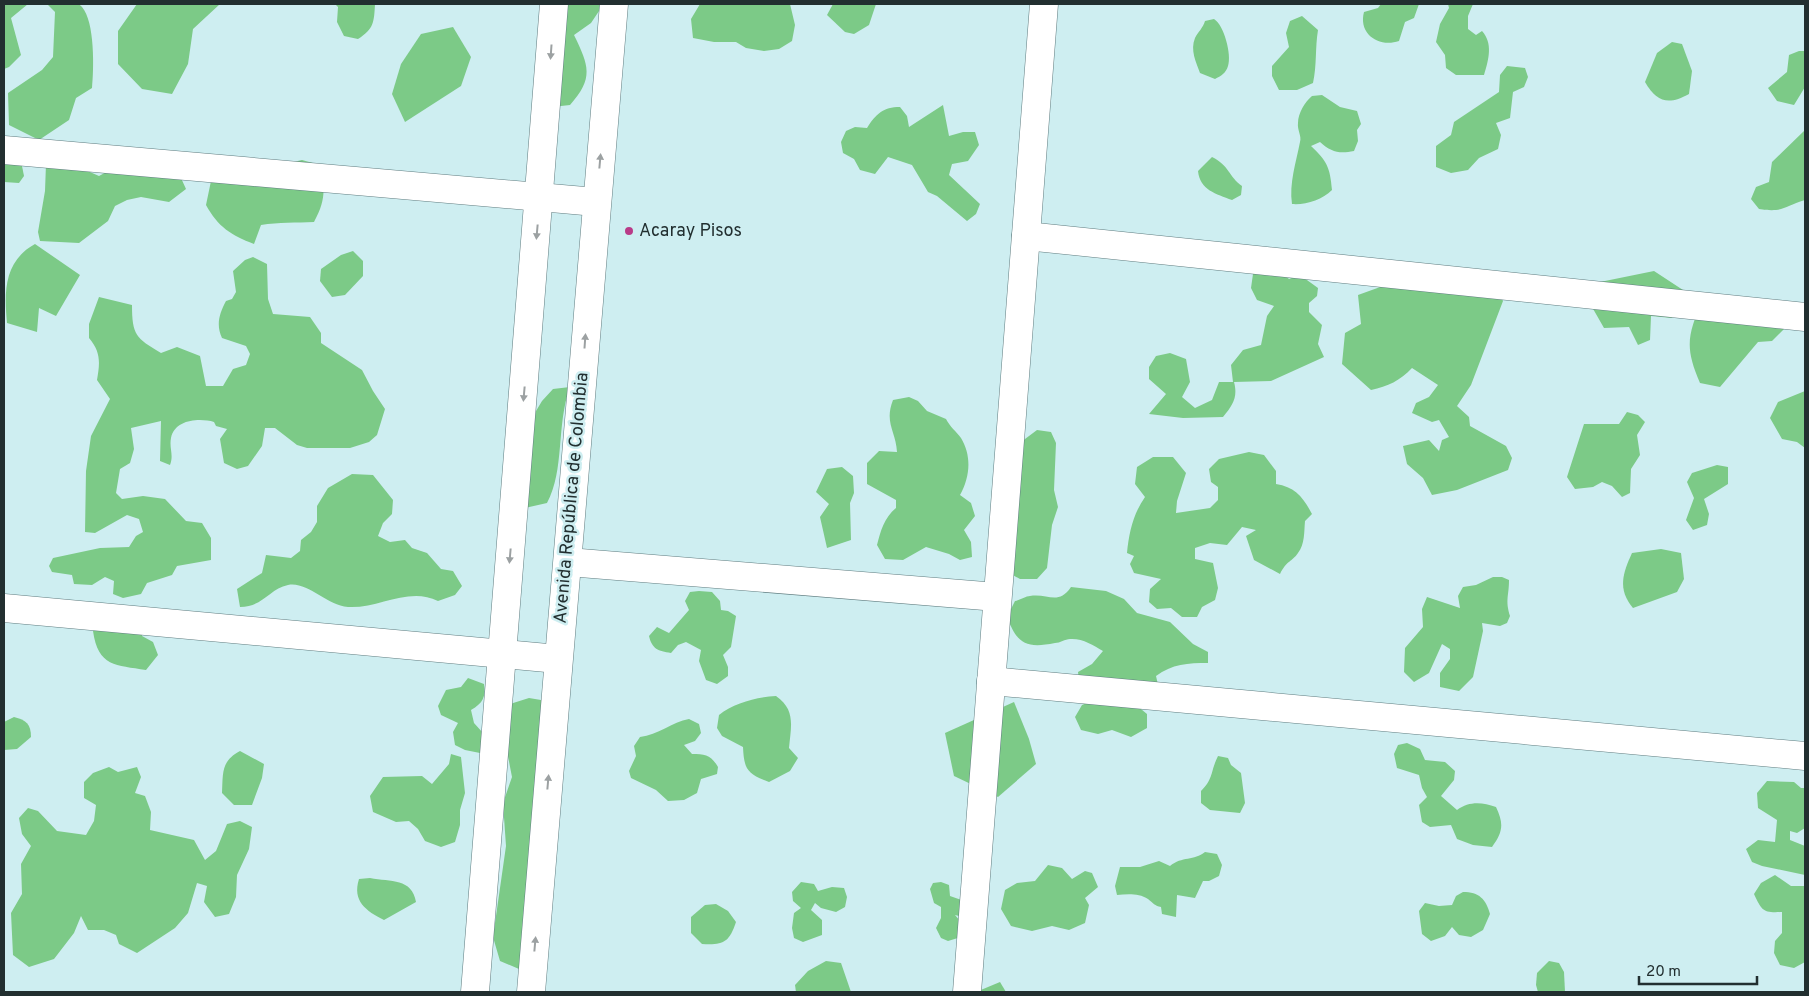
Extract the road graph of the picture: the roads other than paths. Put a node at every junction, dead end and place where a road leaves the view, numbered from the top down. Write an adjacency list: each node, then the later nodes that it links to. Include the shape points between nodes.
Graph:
1 (554, 4): 5 (street, one-way to 5)
2 (614, 4): 6 (street, Avenida República de Colombia, one-way to 2)
3 (1044, 4): 7 (street)
4 (4, 150): 5 (street)
5 (540, 197): 6 (street); 12 (street, one-way to 12)
6 (596, 202): 9 (street, Avenida República de Colombia, one-way to 6)
7 (1026, 236): 8 (street); 10 (street)
8 (1805, 316)
9 (568, 562): 10 (street); 13 (street, Avenida República de Colombia)
10 (997, 597): 14 (street)
11 (4, 608): 12 (street)
12 (502, 654): 13 (street); 16 (street)
13 (558, 659): 17 (street, Avenida República de Colombia, one-way to 13)
14 (991, 682): 15 (street); 18 (street)
15 (1805, 756)
16 (475, 992)
17 (531, 992)
18 (967, 992)

